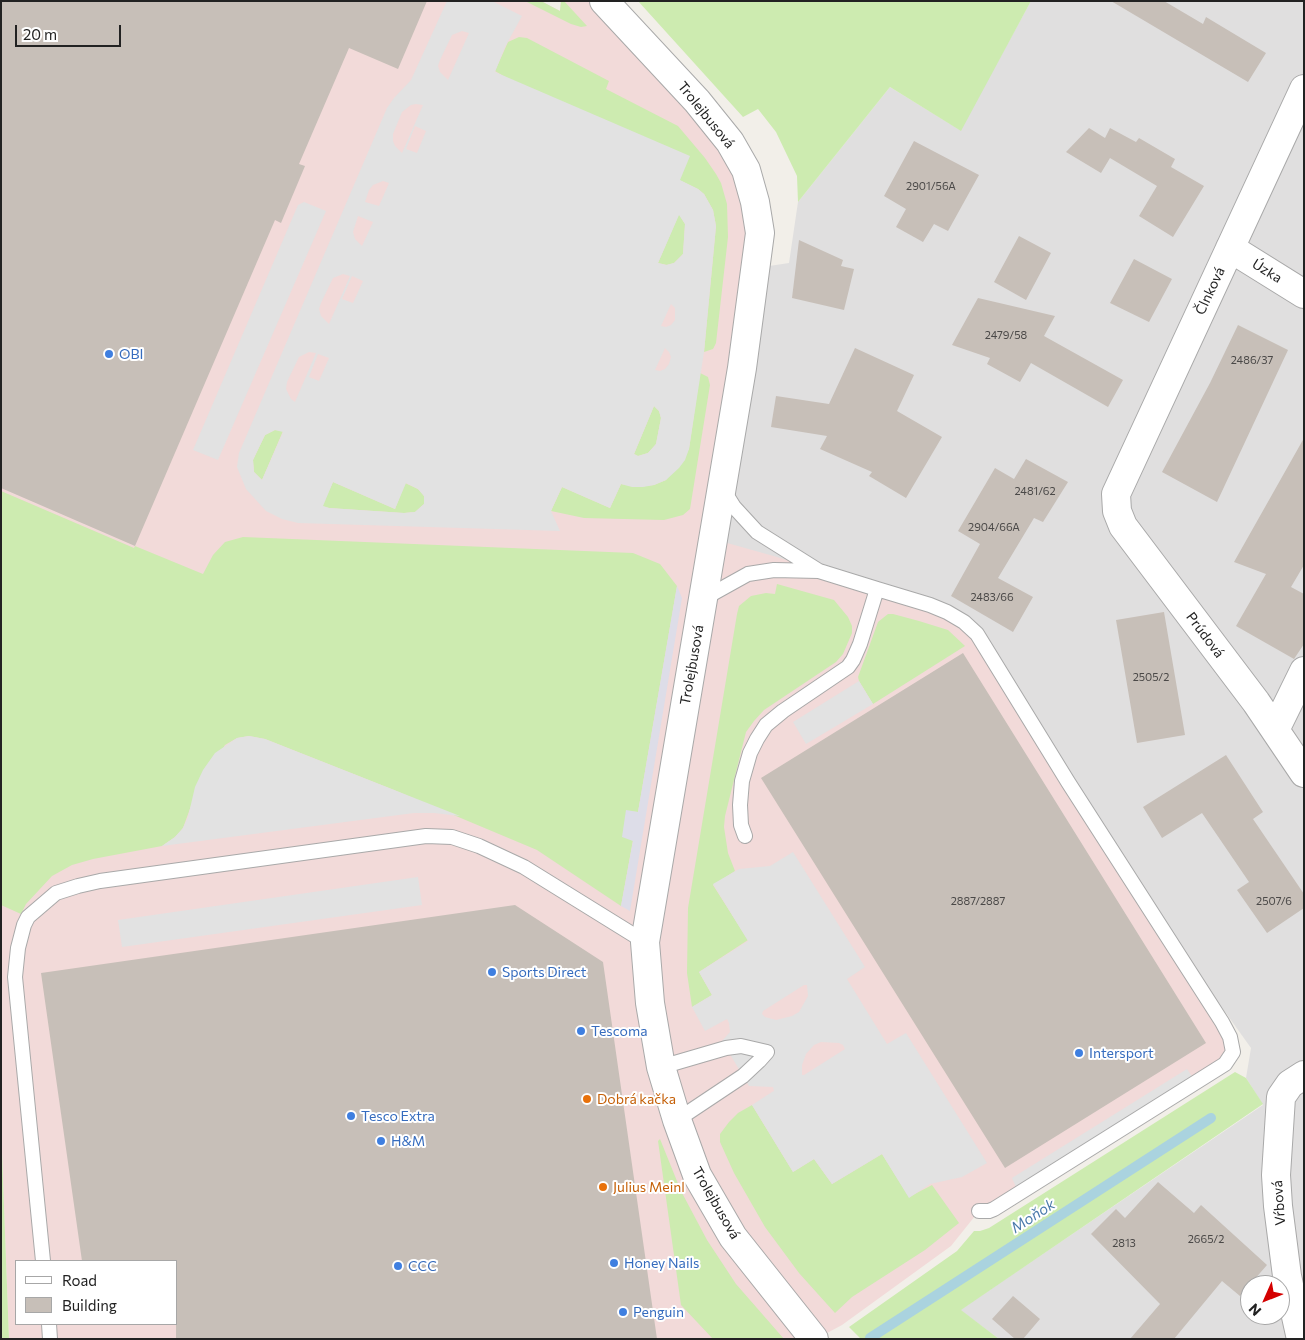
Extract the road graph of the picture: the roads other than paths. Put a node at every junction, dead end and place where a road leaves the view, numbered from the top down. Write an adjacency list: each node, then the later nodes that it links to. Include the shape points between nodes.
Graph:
1 (604, 1): 5 (street, Trolejbusová, via 697,101 730,142 746,170 755,202 760,233 756,268)
2 (1304, 89): 3 (street, Člnková)
3 (1230, 248): 4 (street, Úzka); 6 (street, Člnková)
4 (1304, 294)
5 (721, 487): 7 (lane, via 757,532); 9 (street, Trolejbusová)
6 (1116, 494): 11 (street, Prúdová, via 1117,511 1123,526)
7 (820, 571): 8 (lane); 9 (lane, via 774,570 748,574)
8 (877, 589): 13 (lane, via 860,644 848,667 783,711 766,725 757,739 742,781 740,805); 18 (lane, via 947,612 977,634 1222,1022 1233,1052 1225,1064 994,1209)
9 (703, 598): 14 (street, Trolejbusová)
10 (1304, 671): 11 (street)
11 (1275, 730): 12 (street, Prúdová)
12 (1304, 774)
13 (745, 836)
14 (645, 942): 15 (street, Trolejbusová, via 650,1003); 19 (lane, via 524,867 452,837 426,836 110,880 56,893 28,917 24,925 15,977)
15 (661, 1067): 17 (street, Trolejbusová); 17 (lane, via 726,1048 741,1046 767,1052 743,1076)
16 (1297, 1080): 23 (street, Vŕbová, via 1281,1098 1276,1175 1287,1276)
17 (677, 1120): 22 (street, Trolejbusová, via 697,1175 733,1237)
18 (979, 1211)
19 (43, 1260)
20 (49, 1325): 21 (lane)
21 (50, 1339)
22 (814, 1339)
23 (1301, 1339)

